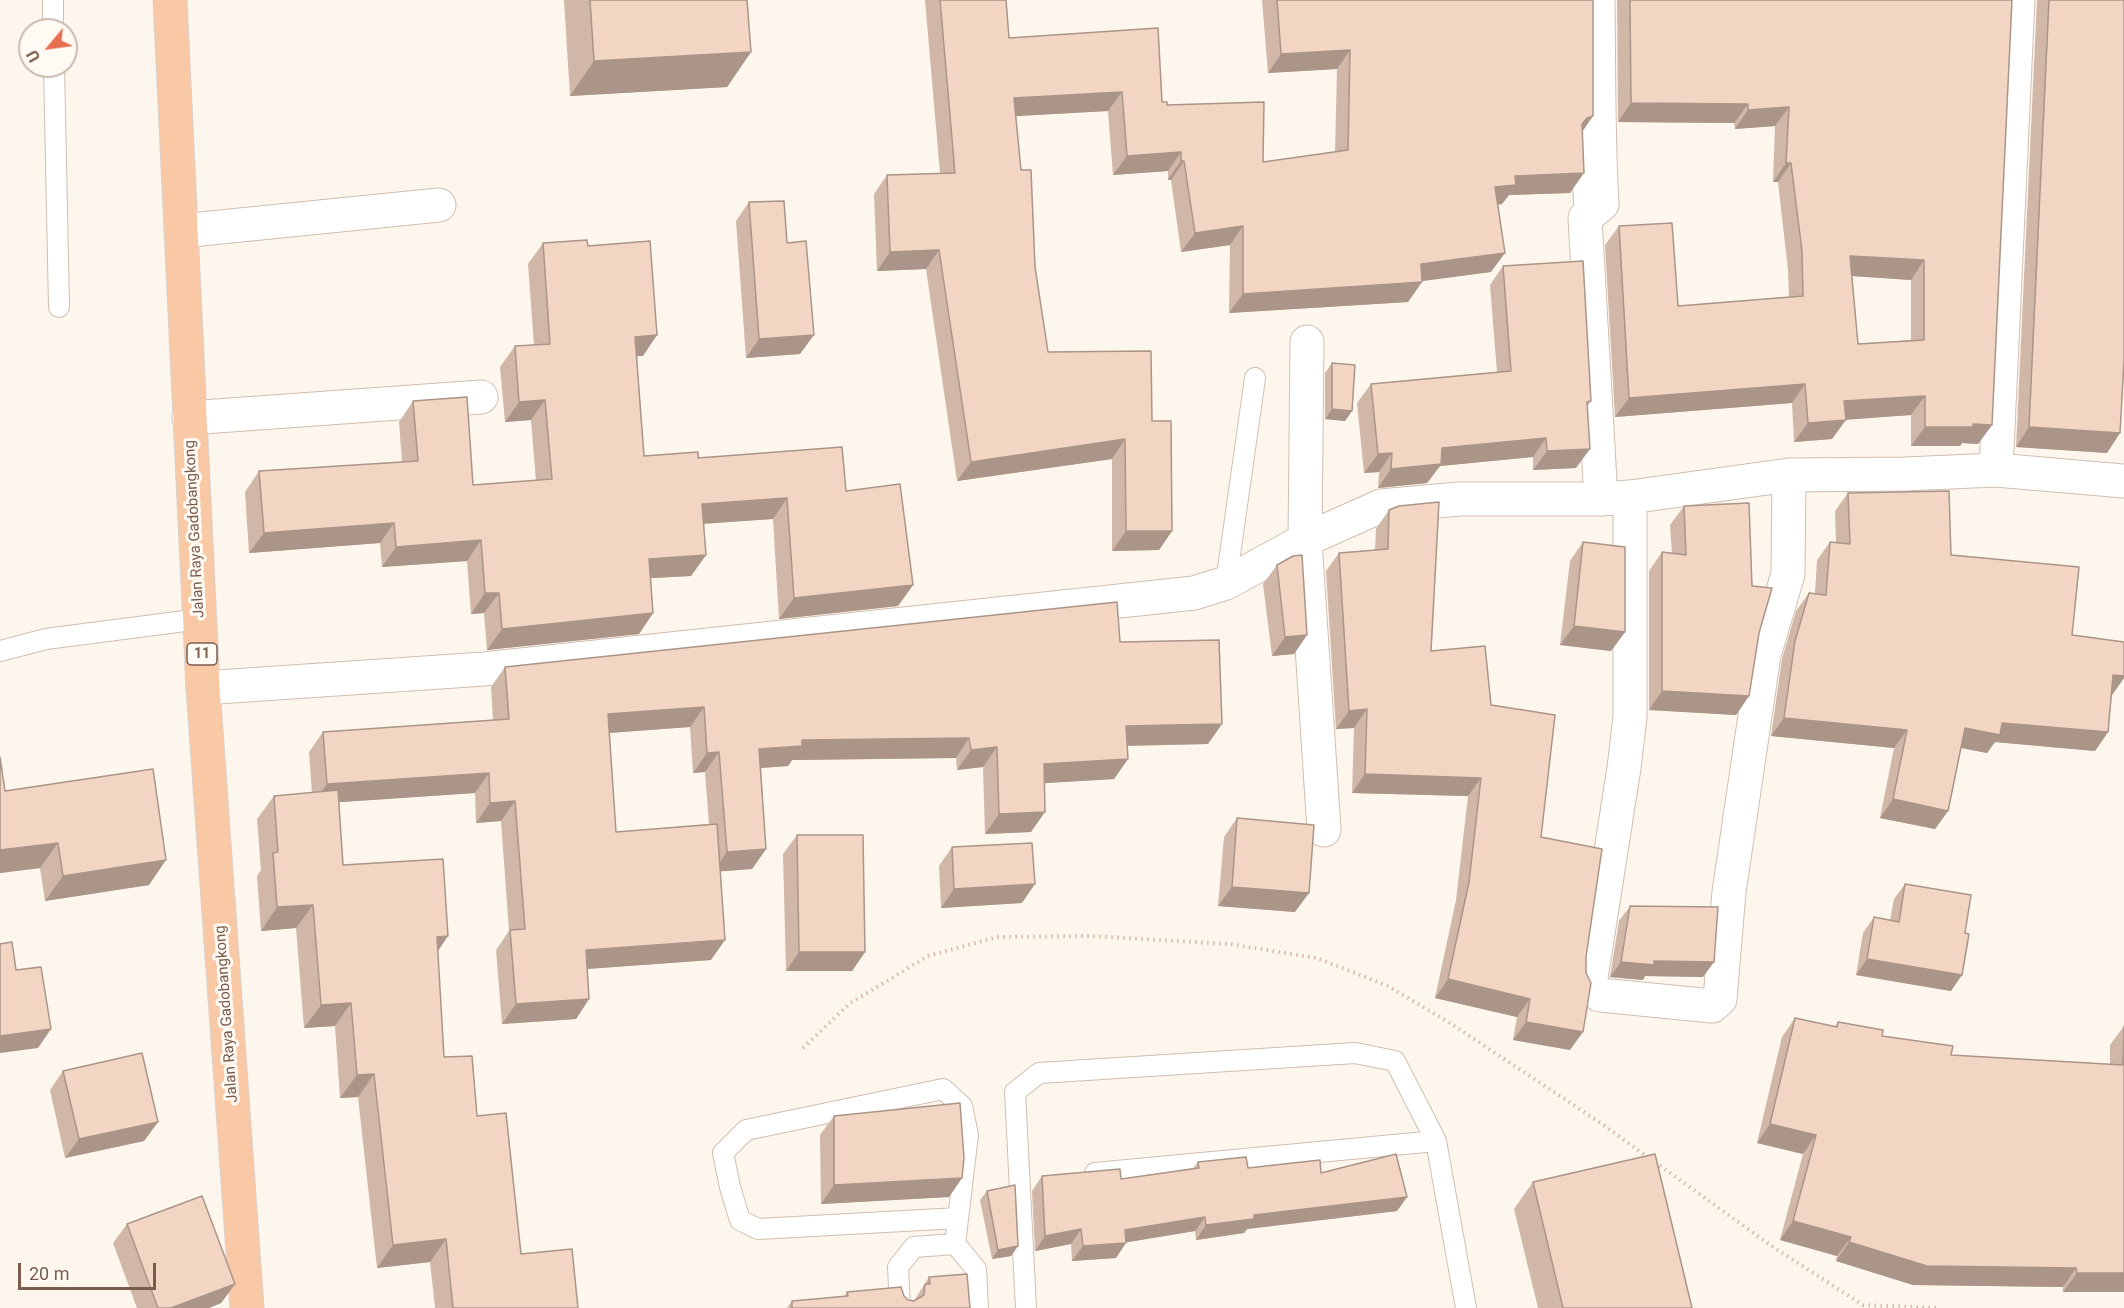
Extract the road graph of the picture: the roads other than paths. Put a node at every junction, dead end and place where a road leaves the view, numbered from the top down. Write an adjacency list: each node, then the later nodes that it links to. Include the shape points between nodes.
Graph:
1 (53, 0): 5 (lane)
2 (170, 0): 10 (highway, Jalan Raya Gadobangkong / 11)
3 (1598, 0): 9 (street, via 1602,204)
4 (2018, 0): 16 (street)
5 (53, 18)
6 (54, 78): 11 (lane)
7 (1581, 147): 9 (lane)
8 (439, 205): 10 (street)
9 (1585, 218): 19 (street)
10 (181, 231): 15 (highway, Jalan Raya Gadobangkong / 11)
11 (59, 307)
12 (1307, 342): 20 (street)
13 (1256, 378): 21 (lane)
14 (481, 397): 15 (street)
15 (189, 418): 22 (highway, Jalan Raya Gadobangkong / 11)
16 (1996, 470): 17 (street); 18 (street)
17 (1789, 475): 19 (street); 19 (street, via 1788,574 1764,654 1730,892 1720,999 1712,1006 1600,995 1592,990 1630,717)
18 (2124, 481)
19 (1616, 498): 20 (street, via 1459,499 1381,506)
20 (1305, 540): 21 (street); 25 (street)
21 (1227, 583): 24 (street, via 1185,594 484,669)
22 (200, 619): 23 (lane, via 46,639); 24 (highway, Jalan Raya Gadobangkong / 11)
23 (0, 651)
24 (203, 688): 32 (highway, Jalan Raya Gadobangkong / 11)
25 (1324, 830)
26 (1436, 1141): 27 (lane); 29 (lane, via 1395,1061 1355,1053 1039,1073 1015,1092); 36 (lane)
27 (1079, 1174)
28 (1043, 1178): 29 (lane)
29 (1020, 1180): 35 (lane)
30 (958, 1218): 30 (lane, via 968,1136 962,1106 943,1089 746,1130 723,1153 740,1220 758,1229); 31 (lane)
31 (955, 1244): 33 (lane, via 914,1247 898,1267); 34 (lane, via 976,1269)
32 (247, 1308)
33 (900, 1308)
34 (978, 1308)
35 (1026, 1308)
36 (1466, 1308)

